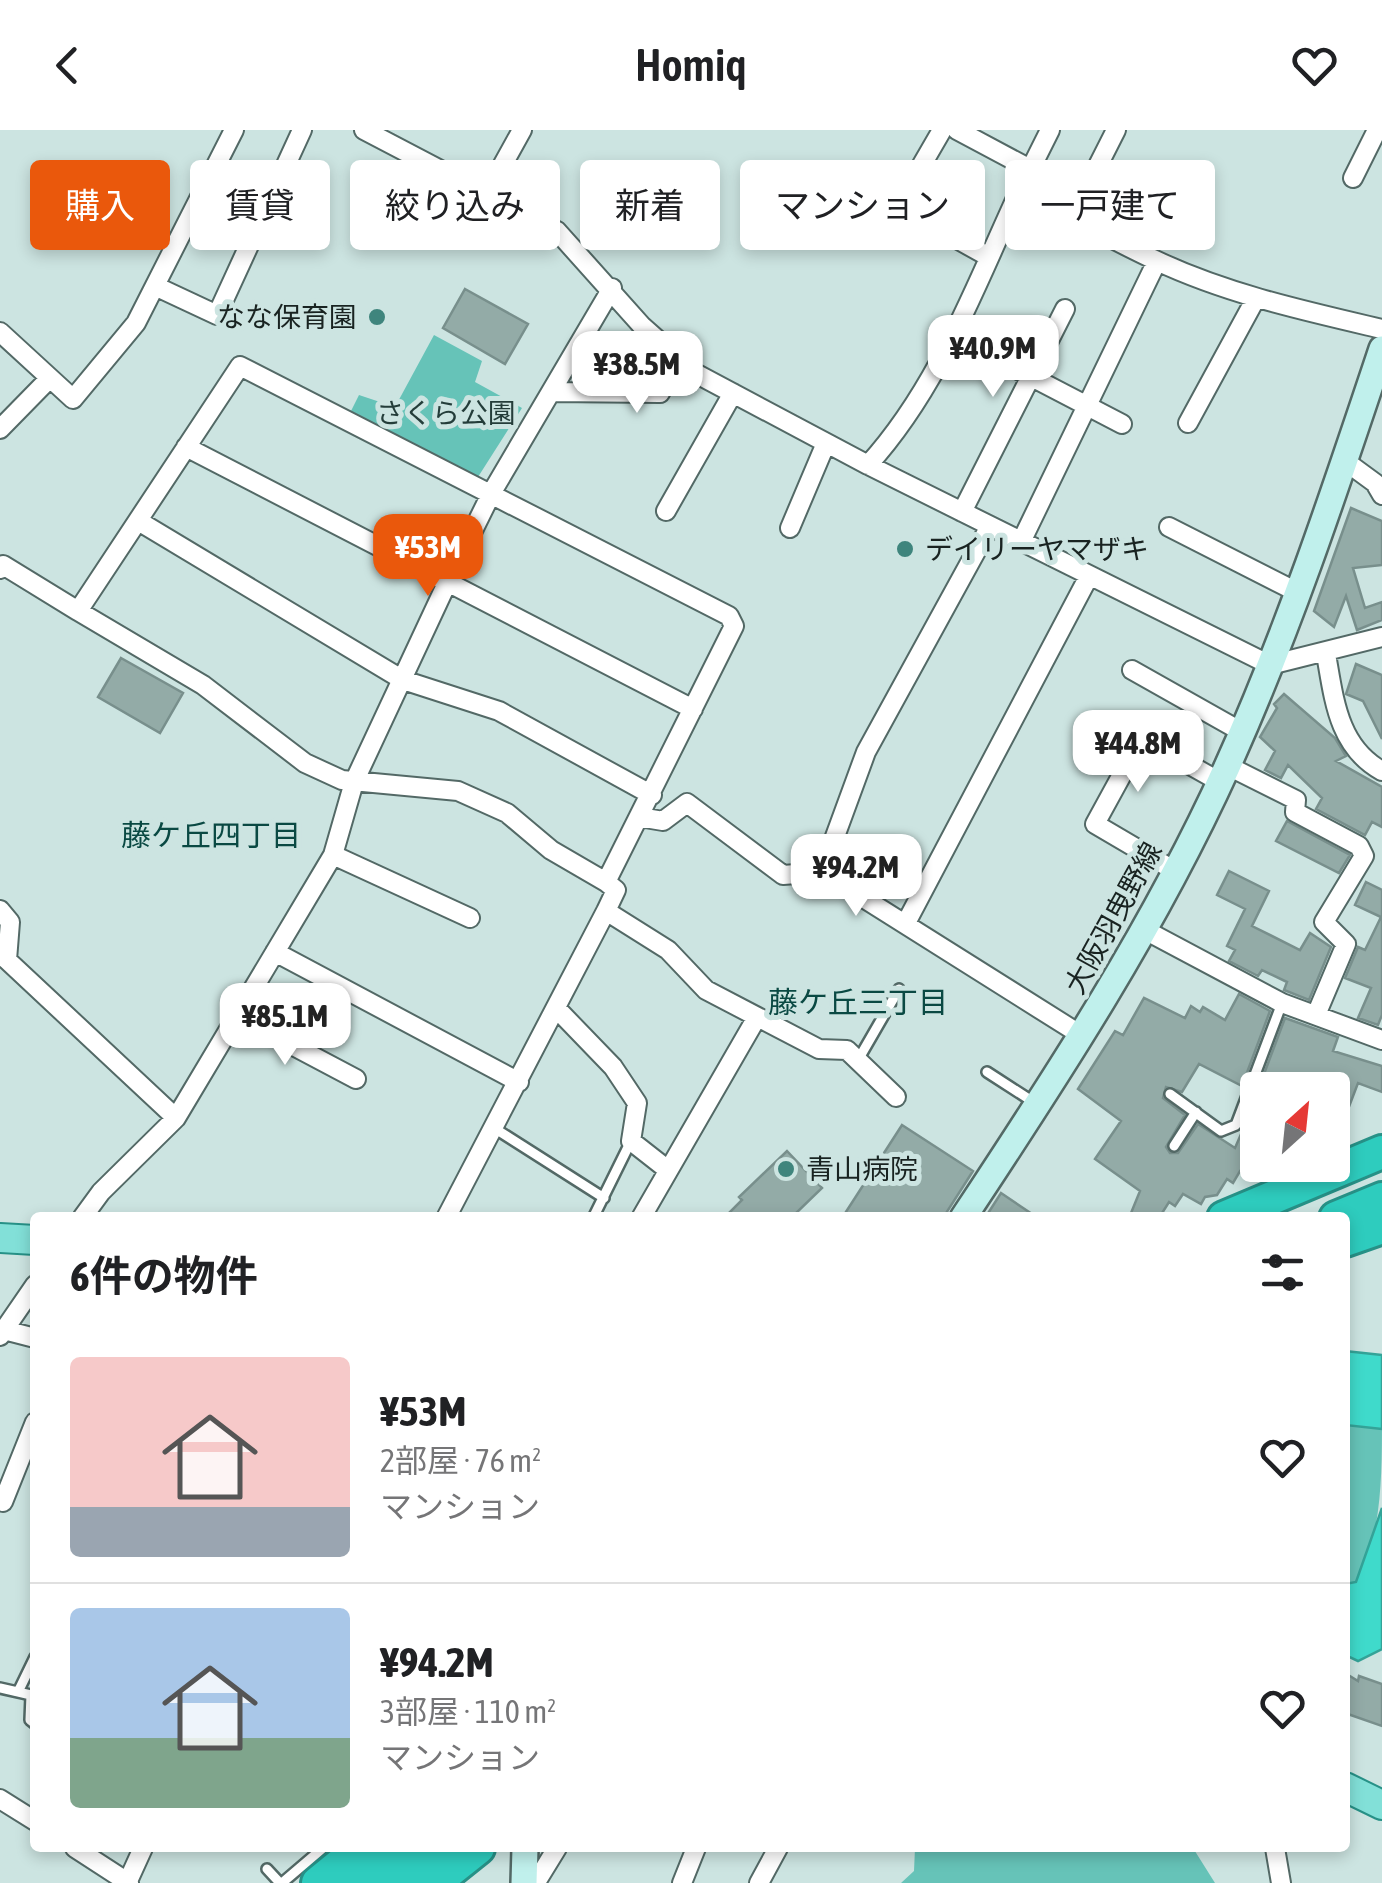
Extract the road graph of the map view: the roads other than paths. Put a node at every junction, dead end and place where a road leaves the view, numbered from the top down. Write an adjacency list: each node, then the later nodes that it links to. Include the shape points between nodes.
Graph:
1 (234, 130): 21 (street)
2 (302, 130): 21 (street, via 217,315)
3 (364, 130): 10 (street)
4 (522, 130): 11 (street)
5 (942, 130): 19 (street, via 898,206)
6 (958, 130): 12 (street)
7 (1050, 130): 13 (street)
8 (1116, 130): 14 (street)
9 (1378, 130): 15 (street)
10 (420, 160)
11 (505, 160)
12 (1015, 160)
13 (1034, 160)
14 (1101, 160)
15 (1353, 178)
16 (1005, 220): 19 (street)
17 (560, 235): 22 (street)
18 (1136, 250): 20 (street)
19 (989, 256): 41 (street, via 938,366 901,429)
20 (1157, 261): 23 (street); 34 (street)
21 (156, 286): 31 (street, via 136,323 73,400)
22 (612, 288): 28 (street); 32 (street)
23 (1256, 298): 25 (street); 35 (street)
24 (1065, 308): 30 (street)
25 (1382, 330)
26 (0, 332): 31 (street)
27 (1382, 349): 40 (main road, 大阪羽曳野線)
28 (678, 360): 32 (street, via 660,392); 33 (street)
29 (1001, 361): 30 (street)
30 (1032, 377): 34 (street); 45 (street)
31 (49, 380): 37 (street)
32 (551, 392): 42 (street)
33 (733, 393): 38 (street); 44 (street)
34 (1087, 406): 36 (street); 50 (street)
35 (1188, 422)
36 (1122, 424)
37 (0, 429)
38 (826, 443): 41 (street); 48 (street)
39 (186, 447): 42 (street, via 240,366); 46 (street); 53 (street)
40 (1345, 461): 43 (street); 54 (main road, 大阪羽曳野線)
41 (868, 464): 45 (street)
42 (492, 492): 53 (street); 61 (street, via 729,616 734,626)
43 (1382, 495)
44 (666, 511)
45 (962, 512): 47 (street)
46 (140, 522): 55 (street); 60 (street)
47 (990, 526): 50 (street); 70 (street, via 866,752)
48 (790, 528)
49 (1169, 528): 54 (street)
50 (1021, 542): 52 (street)
51 (0, 568): 55 (street)
52 (1088, 576): 58 (street); 75 (street)
53 (448, 583): 60 (street); 61 (street)
54 (1298, 592): 58 (main road, 大阪羽曳野線)
55 (78, 611): 65 (street, via 203,686 305,762)
56 (1382, 637): 57 (street)
57 (1326, 654): 58 (street); 63 (street, via 1340,726)
58 (1270, 665): 62 (main road, 大阪羽曳野線)
59 (1132, 670): 62 (street)
60 (403, 680): 65 (street); 66 (street, via 499,711)
61 (693, 710): 66 (street)
62 (1242, 732): 64 (main road, 大阪羽曳野線)
63 (1382, 771)
64 (1224, 774): 69 (main road, 大阪羽曳野線); 69 (street, via 1142,738 1095,824); 82 (street, via 1296,800 1295,812 1358,846 1364,856 1324,922 1346,944)
65 (354, 782): 68 (street); 71 (street, via 458,791 507,813 551,850)
66 (652, 795): 67 (street)
67 (640, 817): 70 (street, via 663,821 687,803 784,875); 71 (street)
68 (334, 854): 74 (street); 77 (street)
69 (1176, 871): 76 (main road, 大阪羽曳野線)
70 (822, 872): 75 (street)
71 (606, 882): 73 (street, via 616,890)
72 (0, 910): 78 (street, via 10,922)
73 (606, 911): 81 (street); 84 (street, via 668,950 706,990)
74 (470, 918)
75 (906, 921): 85 (street)
76 (1143, 929): 80 (street); 85 (main road, 大阪羽曳野線)
77 (276, 952): 83 (street); 90 (street)
78 (4, 956): 95 (street)
79 (899, 989): 87 (lane)
80 (1282, 1003): 82 (street); 94 (lane, via 1236,1126 1220,1131)
81 (557, 1009): 90 (street); 97 (street, via 614,1067 637,1103)
82 (1316, 1015): 86 (street)
83 (237, 1016): 89 (street); 95 (street)
84 (757, 1016): 87 (street, via 819,1049 847,1050); 100 (street)
85 (1080, 1035): 93 (main road, 大阪羽曳野線)
86 (1382, 1040)
87 (858, 1060): 92 (street)
88 (987, 1072): 93 (lane)
89 (356, 1079)
90 (518, 1082): 96 (street)
91 (1170, 1094): 94 (lane)
92 (896, 1096)
93 (1038, 1105): 108 (main road, 大阪羽曳野線)
94 (1196, 1112): 98 (lane)
95 (176, 1118): 104 (street)
96 (494, 1128): 102 (lane); 105 (street)
97 (631, 1141): 100 (street); 102 (lane)
98 (1174, 1146)
99 (1382, 1152): 109 (highway)
100 (668, 1170): 107 (street)
101 (1382, 1173): 110 (highway)
102 (604, 1198): 106 (lane)
103 (1382, 1199): 111 (highway)
104 (86, 1212)
105 (449, 1212)
106 (596, 1212)
107 (644, 1212)
108 (967, 1212)
109 (1238, 1212)
110 (1287, 1212)
111 (1350, 1212)
112 (1382, 1227): 114 (highway)
113 (0, 1238): 115 (main road)
114 (1350, 1238)
115 (30, 1240)
116 (30, 1291): 117 (street)
117 (2, 1333): 118 (street)
118 (30, 1337)
119 (30, 1434): 120 (street)
120 (3, 1502)
121 (30, 1667): 123 (lane)
122 (0, 1688): 123 (lane)
123 (18, 1692): 124 (lane)
124 (30, 1694)
125 (1350, 1789): 127 (main road)
126 (0, 1798): 128 (street)
127 (1382, 1805)
128 (30, 1818)
129 (82, 1852): 142 (street)
130 (141, 1852): 142 (street)
131 (317, 1852): 143 (lane)
132 (356, 1852): 144 (highway)
133 (399, 1852): 145 (highway)
134 (436, 1852): 146 (highway)
135 (473, 1852): 147 (highway)
136 (553, 1852): 141 (street)
137 (694, 1852): 148 (street)
138 (776, 1852): 149 (street)
139 (1276, 1852): 150 (street)
140 (267, 1869): 143 (lane)
141 (531, 1872)
142 (128, 1882)
143 (281, 1883)
144 (318, 1883)
145 (359, 1883)
146 (396, 1883)
147 (434, 1883)
148 (682, 1883)
149 (758, 1883)
150 (1282, 1883)

